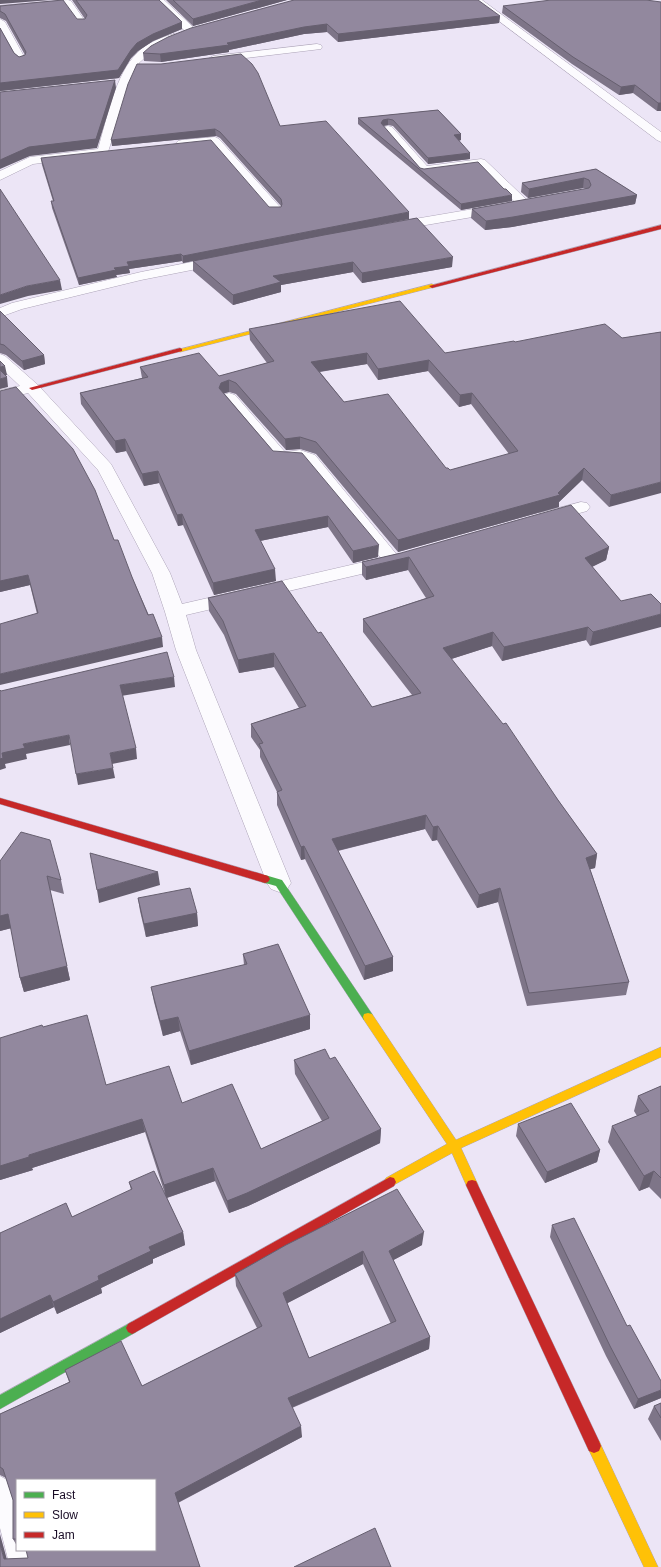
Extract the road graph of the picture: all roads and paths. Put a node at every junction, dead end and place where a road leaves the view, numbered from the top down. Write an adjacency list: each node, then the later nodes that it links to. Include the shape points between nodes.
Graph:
1 (159, 0): 9 (street, via 195,30 146,49)
2 (476, 0): 14 (street)
3 (0, 9): 5 (street, via 68,4)
4 (0, 22): 7 (street)
5 (82, 23)
6 (317, 47): 8 (street)
7 (21, 60)
8 (200, 61)
9 (134, 65): 10 (street); 11 (street)
10 (148, 65)
11 (125, 82): 12 (street); 17 (street)
12 (109, 83)
13 (388, 129): 20 (street, via 424,170 481,163)
14 (661, 138)
15 (174, 145): 21 (street, via 215,141)
16 (118, 150): 17 (street)
17 (103, 152): 18 (street, via 30,161)
18 (0, 176)
19 (540, 201): 20 (street)
20 (525, 204): 23 (street)
21 (275, 210)
22 (661, 227): 27 (street)
23 (378, 229)
24 (233, 258): 25 (street, via 112,283 17,306)
25 (0, 313)
26 (0, 359): 27 (street)
27 (32, 388): 28 (street); 32 (street, via 105,468 161,573)
28 (0, 395)
29 (229, 398): 32 (street, via 282,458 300,455 309,459 401,558)
30 (580, 507): 31 (street)
31 (528, 522)
32 (175, 612): 34 (street, via 178,652)
33 (0, 801): 34 (street)
34 (279, 882): 36 (street)
35 (661, 1052): 36 (street)
36 (454, 1146): 37 (street); 42 (street)
37 (0, 1402)
38 (0, 1487): 39 (lane)
39 (16, 1548)
40 (17, 1551): 41 (lane)
41 (21, 1567)
42 (651, 1567)

